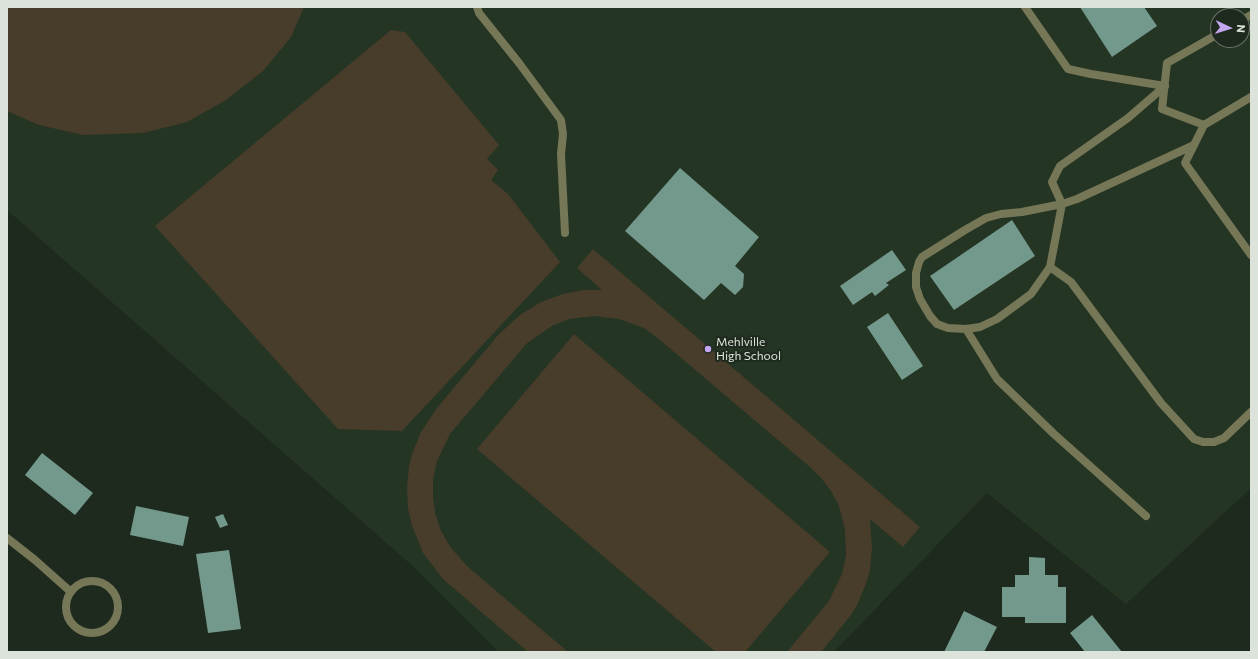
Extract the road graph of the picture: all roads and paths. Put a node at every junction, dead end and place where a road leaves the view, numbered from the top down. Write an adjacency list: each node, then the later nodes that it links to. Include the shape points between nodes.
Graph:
1 (477, 7): 9 (street, via 479,13 562,120)
2 (1025, 7): 4 (street, via 1068,69)
3 (1210, 39): 4 (street, via 1167,63)
4 (1165, 86): 6 (street, via 1162,109); 8 (street, via 1128,118 1060,166 1052,182)
5 (1251, 97): 6 (street)
6 (1204, 125): 7 (street)
7 (1194, 145): 8 (street, via 1094,192); 10 (street, via 1185,163)
8 (1062, 204): 11 (street); 12 (street, via 986,218 922,257 916,273 916,287 930,316 938,324 948,328)
9 (565, 233)
10 (1251, 255)
11 (1050, 267): 12 (street, via 1031,294 998,319); 13 (street, via 1071,282 1161,403 1194,439 1214,442 1224,438)
12 (966, 330): 14 (street, via 997,379)
13 (1251, 412)
14 (1146, 516)
15 (7, 538): 16 (street)
16 (71, 592): 16 (street, via 85,582 94,581 109,588 117,603 115,620 110,626 94,634 78,629 71,624 67,616 67,599)

